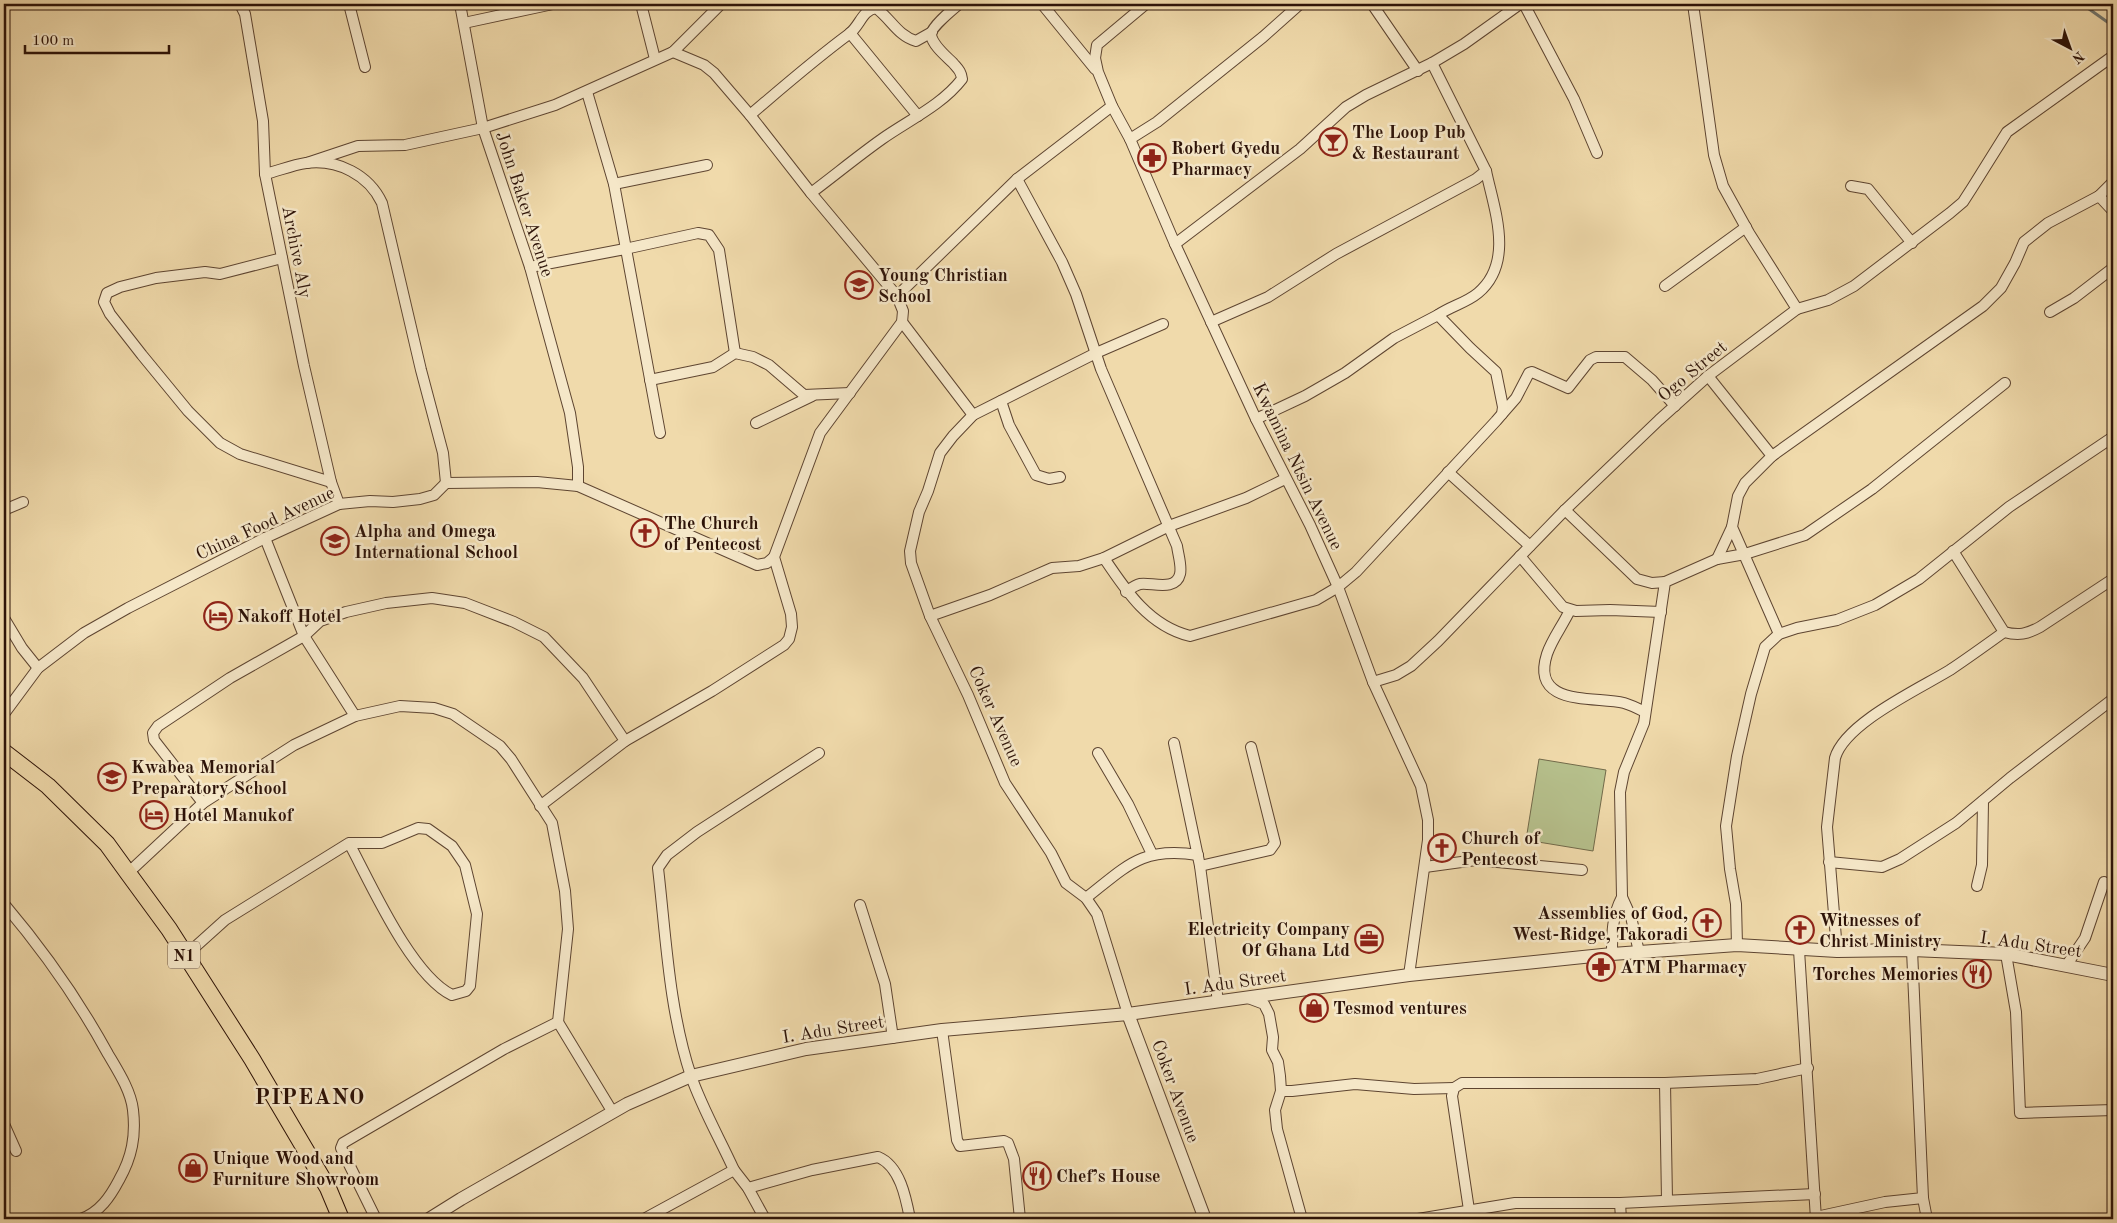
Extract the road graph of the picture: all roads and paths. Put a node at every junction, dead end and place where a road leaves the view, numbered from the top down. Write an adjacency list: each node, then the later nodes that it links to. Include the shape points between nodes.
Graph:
1 (240, 4): 34 (street, Archive Aly, via 245,14 263,121)
2 (349, 4): 21 (street)
3 (460, 4): 14 (street, John Baker Avenue)
4 (553, 4): 14 (street)
5 (641, 4): 19 (street)
6 (721, 4): 17 (street)
7 (959, 4): 15 (street)
8 (1042, 4): 23 (street)
9 (1146, 4): 23 (street, Kwamina Ntsin Avenue, via 1097,45 1094,58)
10 (1300, 4): 29 (street, via 1157,122)
11 (1372, 4): 22 (street)
12 (1522, 4): 20 (street); 30 (street, via 1574,99)
13 (1693, 4): 42 (street, via 1714,155 1723,186)
14 (464, 23): 28 (street, John Baker Avenue)
15 (932, 32): 16 (street, via 916,41 909,39 876,8 872,8); 27 (street, via 938,47 961,72 962,79)
16 (850, 34): 26 (street); 27 (street)
17 (673, 52): 19 (street); 26 (street, via 704,65 714,73)
18 (2113, 56): 43 (street, via 2007,132 1963,202)
19 (655, 59): 24 (street)
20 (1432, 64): 22 (street); 33 (street)
21 (365, 67)
22 (1418, 71): 44 (street, via 1346,108 1300,149)
23 (1098, 72): 25 (street, Kwamina Ntsin Avenue)
24 (587, 92): 28 (street, via 529,115); 37 (street)
25 (1112, 106): 29 (street, Kwamina Ntsin Avenue); 35 (street)
26 (750, 115): 39 (street)
27 (918, 116): 39 (street)
28 (483, 128): 31 (street, via 405,145 358,146); 47 (street, John Baker Avenue)
29 (1130, 139): 44 (street, Kwamina Ntsin Avenue)
30 (1597, 153)
31 (307, 163): 34 (street); 77 (street, via 336,164 354,172 371,185 382,204 444,453)
32 (707, 165): 37 (street)
33 (1486, 171): 53 (street, via 1500,238 1495,268 1479,292); 55 (street, via 1336,254 1268,297)
34 (265, 174): 46 (street, Archive Aly)
35 (1017, 179): 50 (street); 58 (street, via 1062,262)
36 (2113, 182): 40 (street)
37 (614, 184): 45 (street)
38 (1851, 186): 43 (street, via 1868,189)
39 (811, 193): 50 (street)
40 (2099, 196): 41 (street); 72 (street, via 2048,223 2024,242 2001,288 1983,306)
41 (2113, 211)
42 (1746, 227): 49 (street); 51 (street)
43 (1912, 243): 51 (street, via 1854,286 1828,300)
44 (1175, 244): 55 (street, Kwamina Ntsin Avenue)
45 (626, 249): 47 (street); 57 (street, via 698,233 709,235 719,250); 60 (street)
46 (282, 258): 76 (street, Archive Aly); 76 (street, via 220,274 205,272 156,278 120,287 107,293 104,302 153,369 220,443 240,454)
47 (530, 267): 78 (street, John Baker Avenue, via 570,413)
48 (2113, 268): 52 (street)
49 (1665, 286)
50 (897, 296): 54 (street, via 903,311)
51 (1797, 309): 59 (street, Ogo Street)
52 (2050, 312)
53 (1438, 315): 66 (street, via 1496,372); 68 (street, via 1394,338 1345,373 1305,396)
54 (902, 322): 62 (street); 67 (street)
55 (1211, 322): 68 (street, Kwamina Ntsin Avenue)
56 (1163, 324): 58 (street, Coker Avenue)
57 (736, 353): 60 (street, via 713,367); 63 (street, via 770,366 799,393)
58 (1096, 353): 64 (street, Coker Avenue); 83 (street)
59 (1708, 376): 65 (street, Ogo Street); 72 (street)
60 (650, 380): 70 (street)
61 (2005, 383): 88 (street, via 1826,522 1798,538)
62 (850, 393): 63 (street); 90 (street, via 820,433)
63 (813, 396): 69 (street)
64 (1001, 401): 67 (street, Coker Avenue); 74 (street, via 1009,425 1036,475 1049,479)
65 (1675, 406): 66 (street, via 1626,357 1600,356 1590,360 1568,388 1530,373 1516,398); 82 (street, Ogo Street)
66 (1502, 414): 73 (street)
67 (973, 415): 99 (street, Coker Avenue, via 940,453 918,512 910,551 911,563)
68 (1256, 419): 75 (street, Kwamina Ntsin Avenue)
69 (756, 423)
70 (660, 433)
71 (2113, 437): 87 (street, via 2009,507)
72 (1772, 456): 84 (street, via 1745,483 1738,496)
73 (1448, 472): 86 (street); 95 (street, via 1356,572)
74 (1060, 477)
75 (1285, 479): 83 (street, via 1246,498); 95 (street, Kwamina Ntsin Avenue)
76 (331, 482): 80 (street, Archive Aly)
77 (446, 483): 78 (street, via 536,482); 80 (street, China Food Avenue, via 434,495 420,499)
78 (578, 486): 90 (street, via 757,565)
79 (23, 502): 81 (street)
80 (338, 504): 85 (street, China Food Avenue)
81 (4, 510)
82 (1565, 510): 86 (street, Ogo Street); 94 (street, via 1637,579)
83 (1170, 526): 91 (street); 96 (street, via 1177,546 1181,573 1178,578 1161,586 1143,584)
84 (1732, 526): 88 (street); 92 (street)
85 (265, 538): 103 (street); 104 (street, China Food Avenue, via 128,608 84,634)
86 (1530, 546): 89 (street, Ogo Street)
87 (1953, 550): 101 (street); 102 (street, via 1918,579 1875,605 1837,620)
88 (1745, 554): 92 (street); 102 (street)
89 (1520, 556): 97 (street); 105 (street, Ogo Street, via 1438,642 1396,675)
90 (774, 557): 110 (street, via 791,614 790,639 728,682)
91 (1104, 558): 96 (street); 99 (street, via 1079,566 1052,568)
92 (1717, 559): 94 (street)
93 (2113, 579): 101 (street, via 2027,634)
94 (1665, 582): 98 (street)
95 (1338, 587): 96 (street, via 1316,600 1190,636 1147,614); 105 (street, Kwamina Ntsin Avenue)
96 (1126, 592)
97 (1570, 610): 98 (street); 107 (street, via 1546,656 1544,669 1549,686 1558,693 1576,698 1624,703)
98 (1661, 612): 107 (street)
99 (930, 616): 130 (street, Coker Avenue, via 1005,783 1051,853 1066,883)
100 (4, 618): 104 (street)
101 (2004, 632): 122 (street, via 1950,670 1870,718 1837,749 1828,827)
102 (1779, 634): 133 (street, via 1765,647 1752,694 1737,756 1726,826 1736,904)
103 (304, 636): 109 (street); 110 (street, via 320,621 386,603 432,598 465,603 544,637 583,678); 117 (street, via 230,678 158,726 153,733 154,740)
104 (38, 668): 108 (street, China Food Avenue)
105 (1373, 682): 124 (street, Kwamina Ntsin Avenue, via 1423,796 1428,820)
106 (2113, 699): 116 (street)
107 (1646, 712): 129 (street, via 1620,792)
108 (4, 714)
109 (355, 716): 117 (street, via 294,745); 118 (street, via 400,706 434,708 453,714 500,746)
110 (626, 741): 118 (street)
111 (1174, 743): 121 (street)
112 (1251, 747): 123 (street, via 1275,843 1270,850)
113 (4, 752): 126 (highway, N1, via 48,786 107,844)
114 (819, 753): 151 (street, via 697,832 666,855 658,868 671,984)
115 (1098, 753): 120 (street)
116 (1983, 800): 122 (street, via 1956,823 1890,865 1871,867); 128 (street, via 1982,865)
117 (203, 803): 126 (street)
118 (540, 806): 147 (street, via 552,823 565,892 568,929)
119 (349, 843): 119 (street, via 382,843 418,828 428,830 452,846 465,865 477,914 474,962 470,986 466,991 452,995 428,978 392,924); 140 (street, via 225,920)
120 (1152, 854): 121 (street, via 1182,852); 130 (street, via 1129,864)
121 (1198, 855): 123 (street)
122 (1829, 862): 136 (street)
123 (1200, 866): 145 (street)
124 (1425, 867): 125 (street, via 1476,860); 142 (street, Kwamina Ntsin Avenue)
125 (1582, 870)
126 (128, 873): 140 (highway, N1)
127 (2104, 882): 141 (street, via 2084,938)
128 (1977, 886)
129 (1622, 897): 137 (street, via 1631,917); 138 (street, via 1612,924)
130 (1086, 898): 146 (street, Coker Avenue, via 1097,914)
131 (4, 904): 167 (street, via 91,1023 118,1072 133,1109 133,1150)
132 (860, 905): 149 (street, via 885,984)
133 (1737, 945): 134 (street, I. Adu Street); 137 (street, I. Adu Street)
134 (1799, 950): 136 (street, I. Adu Street); 150 (street)
135 (1912, 950): 136 (street, I. Adu Street); 139 (street, I. Adu Street); 163 (street)
136 (1837, 951)
137 (1639, 952): 138 (street, I. Adu Street)
138 (1612, 954): 142 (street, I. Adu Street)
139 (2006, 954): 141 (street, I. Adu Street); 155 (street, via 2016,1012 2020,1113)
140 (185, 956): 160 (highway, N1, via 252,1059)
141 (2066, 966): 143 (street, I. Adu Street)
142 (1409, 975): 144 (street, I. Adu Street)
143 (2113, 975)
144 (1248, 998): 145 (street, I. Adu Street); 154 (street, via 1264,1004 1269,1014 1272,1050 1278,1062)
145 (1218, 1002): 146 (street, I. Adu Street)
146 (1128, 1014): 148 (street, I. Adu Street); 178 (street, Coker Avenue)
147 (558, 1022): 156 (street); 172 (street, via 504,1049 343,1143 341,1148)
148 (942, 1030): 149 (street, I. Adu Street); 177 (street, via 957,1140 960,1146 1008,1143 1014,1160)
149 (893, 1038): 151 (street, I. Adu Street, via 806,1049)
150 (1808, 1068): 152 (street, via 1757,1079); 162 (street)
151 (692, 1076): 156 (street, I. Adu Street); 159 (street)
152 (1665, 1083): 153 (street, via 1462,1083); 164 (street)
153 (1454, 1088): 154 (street, via 1414,1089 1355,1084); 166 (street, via 1452,1096)
154 (1281, 1091): 179 (street, via 1275,1110 1278,1130)
155 (2113, 1110)
156 (612, 1111): 173 (street, I. Adu Street)
157 (4, 1124): 158 (street)
158 (16, 1151)
159 (734, 1170): 161 (street); 174 (street)
160 (328, 1188): 170 (highway, N1); 171 (highway, N1, via 344,1202)
161 (748, 1188): 175 (street); 176 (street, via 812,1170 878,1158 894,1170 906,1197)
162 (1814, 1194): 164 (street); 168 (street)
163 (1923, 1198): 168 (street, via 1885,1202); 182 (street)
164 (1667, 1200): 165 (street)
165 (1620, 1202): 166 (street, via 1515,1204); 181 (street)
166 (1468, 1210): 180 (street)
167 (96, 1217): 169 (street)
168 (1816, 1218)
169 (81, 1219)
170 (341, 1219)
171 (353, 1219)
172 (376, 1219)
173 (429, 1219)
174 (644, 1219)
175 (765, 1219)
176 (910, 1219)
177 (1020, 1219)
178 (1205, 1219)
179 (1302, 1219)
180 (1418, 1219)
181 (1620, 1219)
182 (1927, 1219)

